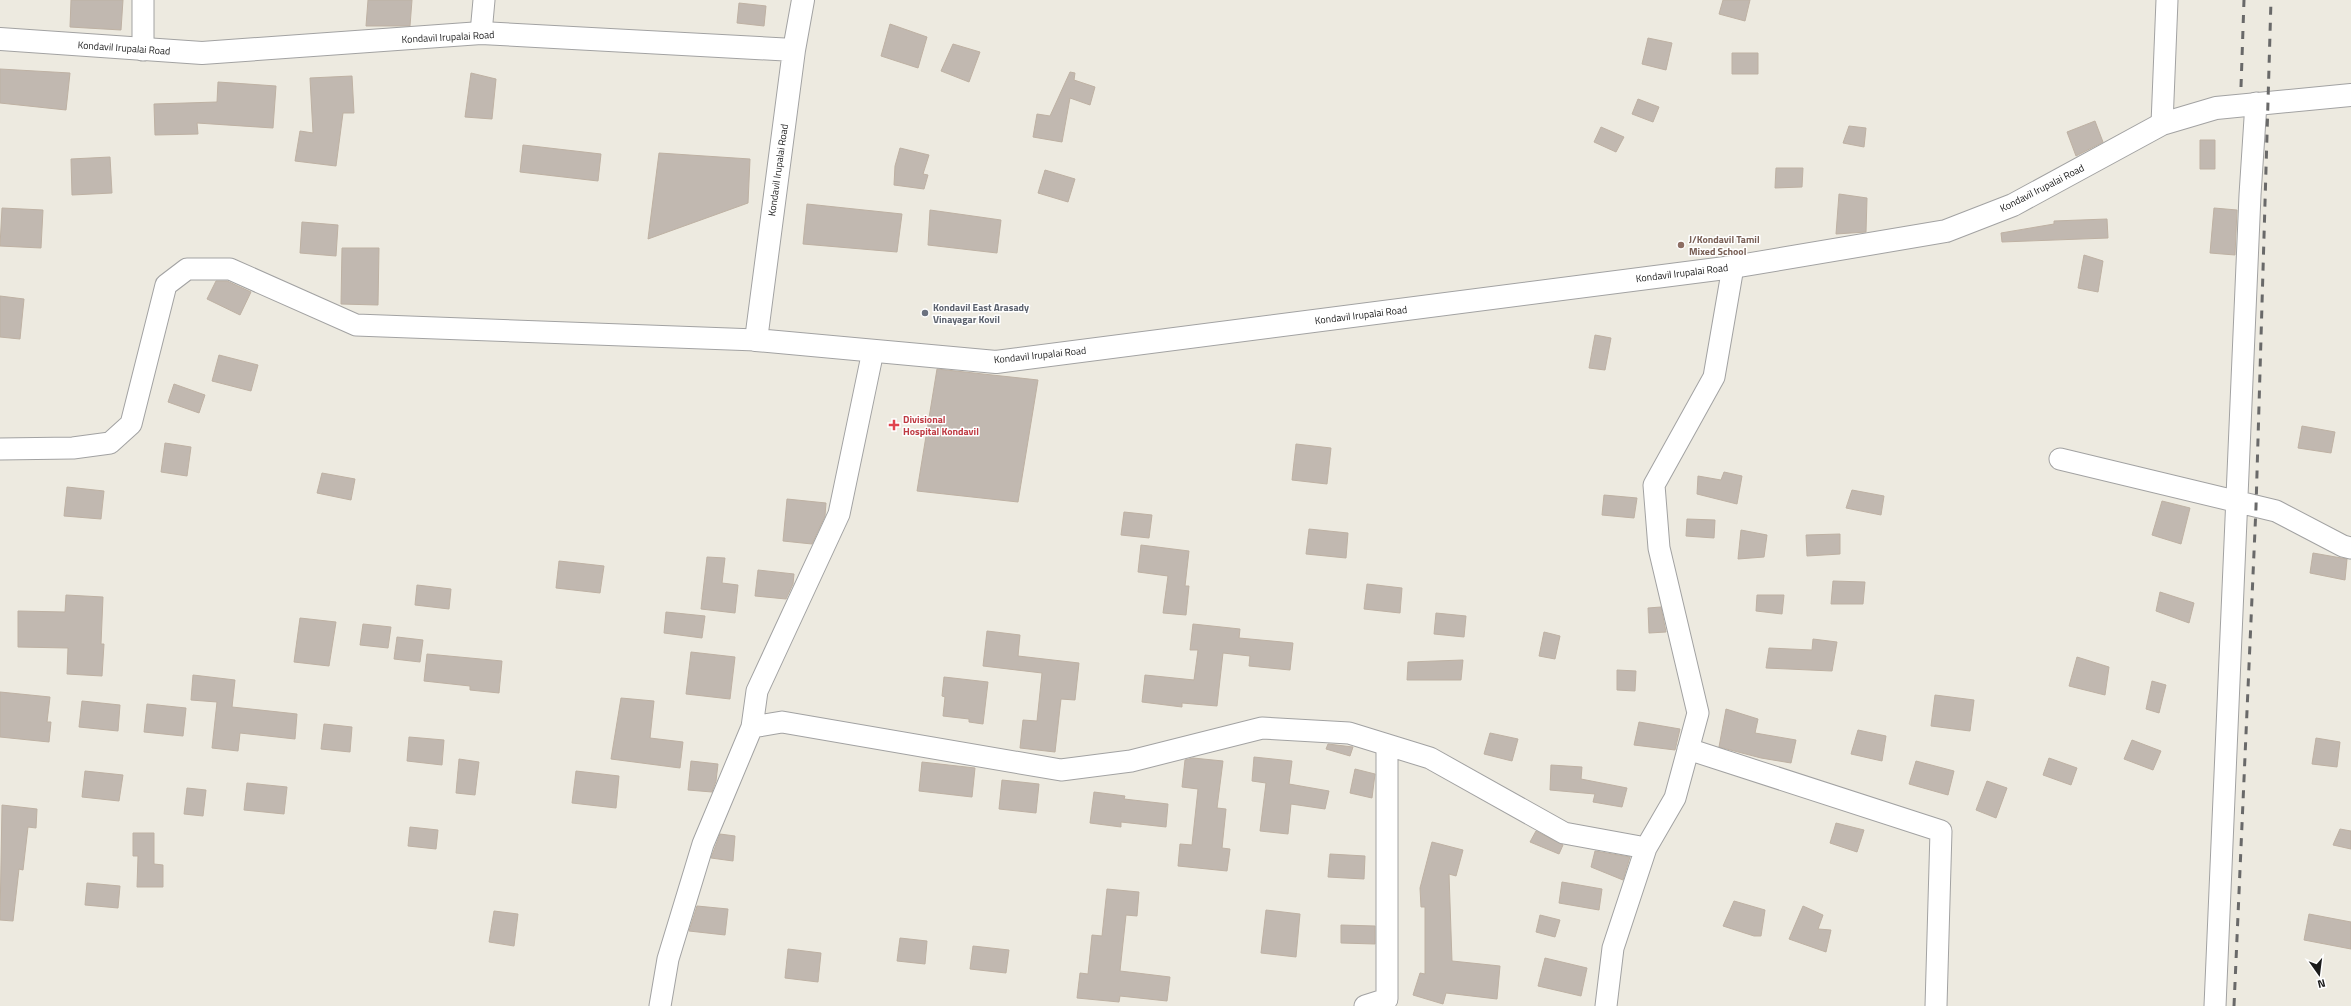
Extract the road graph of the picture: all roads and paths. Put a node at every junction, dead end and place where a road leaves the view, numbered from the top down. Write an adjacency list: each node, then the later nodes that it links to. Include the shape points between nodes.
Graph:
1 (143, 0): 7 (street)
2 (484, 0): 5 (street)
3 (803, 0): 8 (street)
4 (2167, 0): 11 (street)
5 (481, 33): 7 (street, Kondavil Irupalai Road, via 202,53); 8 (street, Kondavil Irupalai Road)
6 (0, 39): 7 (street, Kondavil Irupalai Road)
7 (143, 50)
8 (794, 50): 13 (street, Kondavil Irupalai Road)
9 (2351, 95): 10 (street, Kondavil Irupalai Road)
10 (2256, 103): 11 (street, Kondavil Irupalai Road, via 2216,108); 17 (street)
11 (2162, 124): 12 (street, Kondavil Irupalai Road, via 2013,205 1946,231)
12 (1733, 267): 14 (street, Kondavil Irupalai Road, via 996,362); 21 (street, via 1714,377 1654,484 1658,548 1698,713)
13 (756, 340): 14 (street, Kondavil Irupalai Road); 15 (street, via 356,325 230,269 187,269 166,285 131,424 110,443 72,448)
14 (872, 351): 19 (street, via 839,514 756,691)
15 (0, 449)
16 (2060, 459): 17 (street)
17 (2237, 502): 18 (street, via 2276,511); 27 (street)
18 (2351, 548)
19 (752, 727): 20 (street, via 782,722 1060,770 1131,761 1262,728 1349,733); 23 (street, via 703,844 668,959)
20 (1387, 745): 22 (street, via 1430,758 1564,833); 24 (street, via 1387,999)
21 (1688, 749): 22 (street, via 1675,798); 26 (street, via 1941,831)
22 (1646, 848): 25 (street, via 1613,948)
23 (660, 1006)
24 (1365, 1006)
25 (1606, 1006)
26 (1936, 1006)
27 (2216, 1006)

